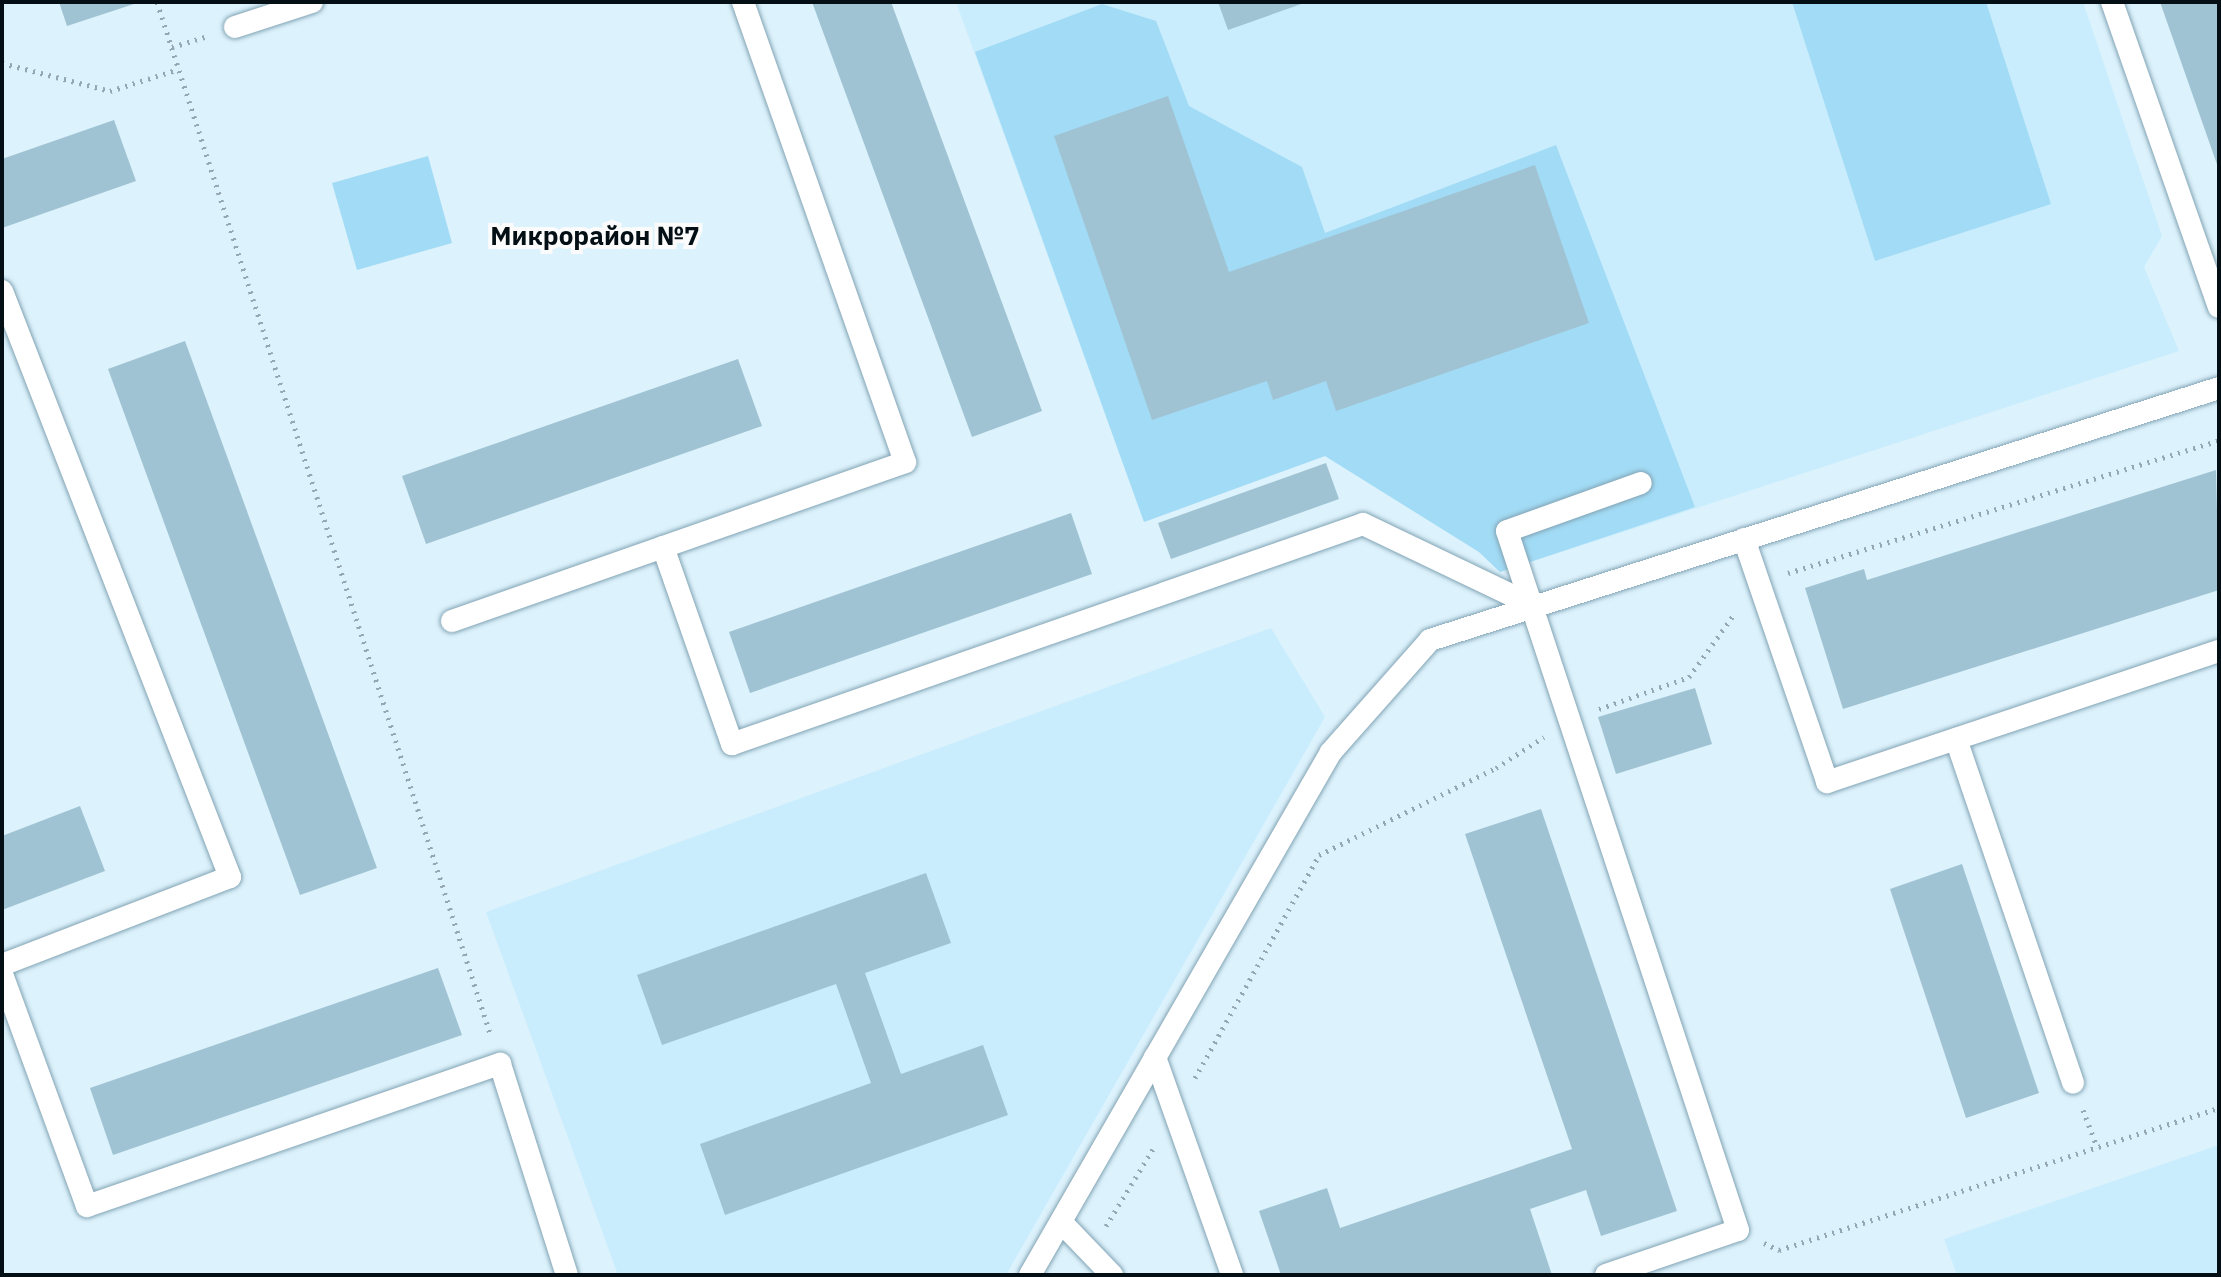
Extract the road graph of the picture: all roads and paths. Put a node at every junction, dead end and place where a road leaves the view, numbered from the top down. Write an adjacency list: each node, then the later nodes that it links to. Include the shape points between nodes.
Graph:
1 (157, 2): 7 (path)
2 (312, 2): 5 (lane)
3 (743, 2): 13 (lane, via 905,462)
4 (2112, 2): 9 (lane)
5 (235, 27)
6 (2, 63): 7 (path, via 110,91)
7 (179, 69): 21 (path)
8 (2, 291): 18 (lane, via 230,877)
9 (2219, 307)
10 (2219, 388): 12 (lane)
11 (1641, 483): 14 (lane, via 1507,531)
12 (1744, 539): 14 (lane); 17 (lane, via 1827,782)
13 (663, 547): 14 (lane, via 732,744 1363,524); 15 (lane)
14 (1534, 606): 20 (lane, via 1430,640 1331,752); 25 (lane)
15 (452, 621)
16 (2219, 651): 17 (lane)
17 (1956, 739): 22 (lane)
18 (2, 965)
19 (2, 974): 21 (lane, via 87,1206)
20 (1155, 1057): 24 (lane); 29 (lane)
21 (500, 1064): 26 (lane)
22 (2073, 1083)
23 (2219, 1108): 25 (path, via 1779,1250)
24 (1061, 1222): 27 (lane); 28 (lane)
25 (1738, 1230): 30 (lane)
26 (567, 1275)
27 (1030, 1275)
28 (1112, 1275)
29 (1232, 1275)
30 (1606, 1275)

